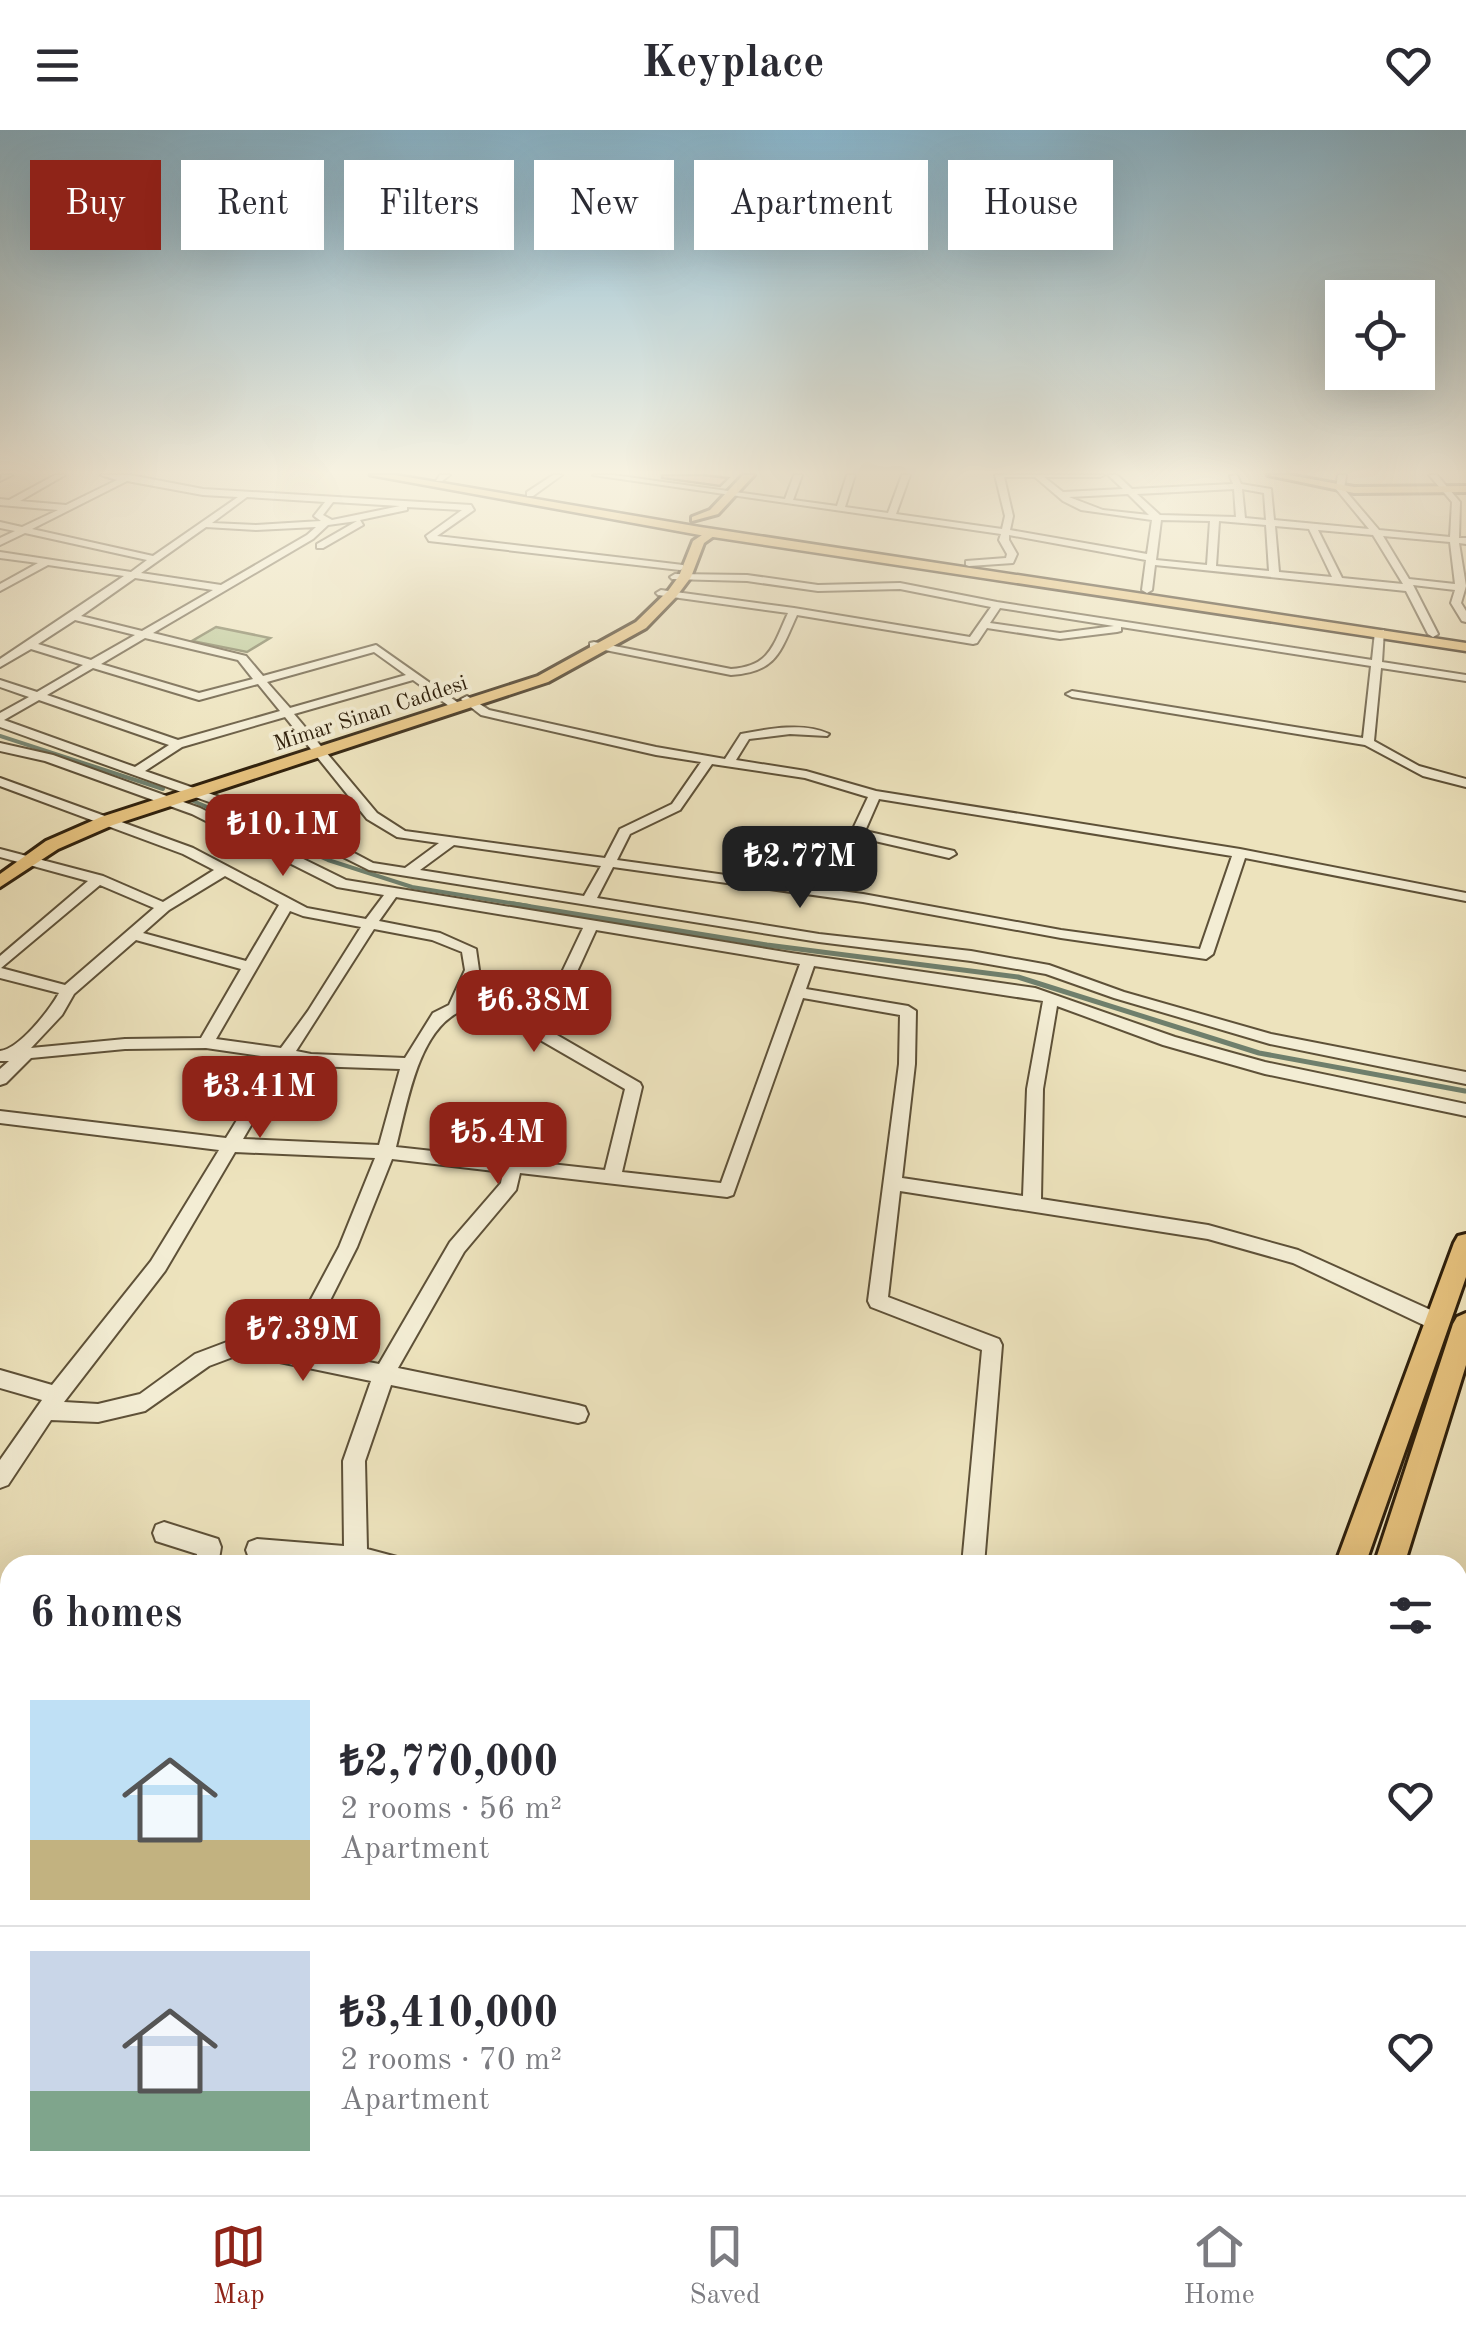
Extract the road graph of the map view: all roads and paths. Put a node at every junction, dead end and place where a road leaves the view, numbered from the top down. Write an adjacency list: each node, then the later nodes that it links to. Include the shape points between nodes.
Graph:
1 (30, 571): 19 (street)
2 (109, 571): 15 (street)
3 (138, 571): 15 (street)
4 (251, 571): 20 (street)
5 (662, 571): 14 (street)
6 (682, 571): 14 (main road, Mimar Sinan Caddesi)
7 (998, 571): 30 (highway)
8 (1023, 571): 22 (highway)
9 (1149, 571): 22 (street)
10 (1241, 571): 16 (street)
11 (1274, 571): 16 (street)
12 (1335, 571): 17 (street)
13 (1401, 571): 18 (street)
14 (680, 574): 23 (main road, Mimar Sinan Caddesi); 24 (street, via 818,588 900,586)
15 (133, 575): 20 (street); 26 (street)
16 (1274, 575): 17 (street)
17 (1340, 581): 18 (street)
18 (1409, 584): 21 (street); 32 (street)
19 (0, 588)
20 (223, 588): 31 (street)
21 (1463, 589): 27 (street, via 1456,603)
22 (1147, 590): 32 (highway)
23 (667, 593): 25 (street); 35 (main road, Mimar Sinan Caddesi, via 641,626)
24 (996, 604): 28 (street); 29 (street)
25 (794, 610): 28 (street, via 973,641); 35 (street, via 785,639 750,672)
26 (73, 617): 31 (street); 34 (street)
27 (1466, 619)
28 (984, 625): 29 (street, via 1060,636)
29 (1138, 627): 37 (street)
30 (1380, 632): 33 (highway); 37 (street)
31 (142, 634): 38 (street); 41 (street, via 242,658)
32 (1433, 634): 33 (highway)
33 (1466, 644)
34 (29, 645): 36 (street); 38 (street)
35 (600, 646): 45 (main road, Mimar Sinan Caddesi, via 542,679)
36 (0, 664)
37 (1378, 664): 40 (street); 49 (street)
38 (94, 665): 41 (street, via 199,698); 44 (street)
39 (415, 676): 41 (street, via 376,648); 45 (street); 46 (street)
40 (1466, 678)
41 (260, 680): 46 (street)
42 (0, 683): 44 (street)
43 (1072, 694): 49 (street)
44 (41, 696): 47 (street); 50 (street)
45 (464, 702): 52 (main road, Mimar Sinan Caddesi); 53 (street, via 485,713)
46 (285, 712): 50 (street); 52 (street)
47 (0, 720): 55 (street)
48 (824, 734): 54 (street, via 745,736)
49 (1368, 742): 57 (street, via 1399,762)
50 (178, 744): 55 (street)
51 (0, 747): 60 (street)
52 (315, 750): 58 (main road, Mimar Sinan Caddesi); 62 (street, via 372,816 402,834)
53 (710, 758): 54 (street); 67 (street, via 676,807 625,832)
54 (730, 761): 59 (street)
55 (138, 770): 58 (street)
56 (0, 782): 61 (street)
57 (1466, 784)
58 (189, 791): 60 (main road, Mimar Sinan Caddesi); 70 (street, via 298,828 369,866)
59 (875, 794): 64 (street, via 858,833); 65 (street)
60 (163, 800): 61 (main road, Mimar Sinan Caddesi); 73 (street, via 342,884)
61 (104, 820): 66 (main road, Mimar Sinan Caddesi); 69 (street)
62 (451, 842): 67 (street); 70 (street)
63 (0, 853): 66 (street)
64 (949, 854)
65 (1240, 854): 67 (street, via 1206,954); 74 (street)
66 (22, 859): 68 (main road, Mimar Sinan Caddesi); 71 (street); 72 (main road, Mimar Sinan Caddesi)
67 (607, 861): 75 (street)
68 (0, 871)
69 (223, 871): 76 (street); 77 (street)
70 (408, 872): 75 (street)
71 (98, 879): 76 (street); 82 (street)
72 (0, 882)
73 (392, 893): 78 (street); 79 (street)
74 (1466, 897)
75 (590, 899): 94 (street, via 1048,970 1254,1034)
76 (164, 906): 80 (street)
77 (286, 906): 78 (street); 83 (street)
78 (368, 924): 88 (street, via 468,948 472,970); 91 (street)
79 (592, 924): 81 (street); 89 (street)
80 (132, 934): 83 (street); 85 (street)
81 (808, 960): 86 (street); 87 (street, via 967,980)
82 (0, 964)
83 (250, 967): 90 (street)
84 (0, 973): 85 (street)
85 (68, 991): 92 (street)
86 (798, 992): 101 (street, via 727,1190); 102 (street, via 908,1011)
87 (1051, 999): 96 (street, via 1265,1068); 103 (street, via 1034,1089)
88 (455, 1008): 89 (street); 93 (street, via 438,1017)
89 (549, 1015): 101 (street, via 541,1033 634,1086)
90 (206, 1043): 91 (street); 92 (street)
91 (285, 1054): 93 (street); 98 (street)
92 (13, 1055): 95 (street)
93 (410, 1064): 99 (street)
94 (1466, 1078)
95 (0, 1079)
96 (1466, 1110)
97 (0, 1117): 98 (street)
98 (229, 1145): 99 (street); 110 (street, via 158,1266)
99 (386, 1152): 100 (street); 107 (street, via 348,1246)
100 (512, 1165): 101 (street); 108 (street, via 510,1185 458,1247)
101 (612, 1176)
102 (894, 1183): 103 (street); 118 (street, via 878,1301 992,1346)
103 (1032, 1204): 105 (street, via 1208,1232 1298,1257)
104 (1466, 1243): 105 (main road)
105 (1437, 1322): 119 (main road)
106 (1466, 1324): 120 (main road)
107 (291, 1356): 108 (street); 110 (street, via 240,1345 202,1360 145,1402 98,1412)
108 (384, 1374): 111 (street); 117 (street, via 354,1460)
109 (0, 1379): 110 (street)
110 (52, 1403): 112 (street)
111 (578, 1414)
112 (0, 1478)
113 (164, 1533): 115 (street, via 210,1547)
114 (257, 1550): 116 (street)
115 (209, 1555)
116 (319, 1555)
117 (356, 1555)
118 (974, 1555)
119 (1354, 1555)
120 (1391, 1555)

